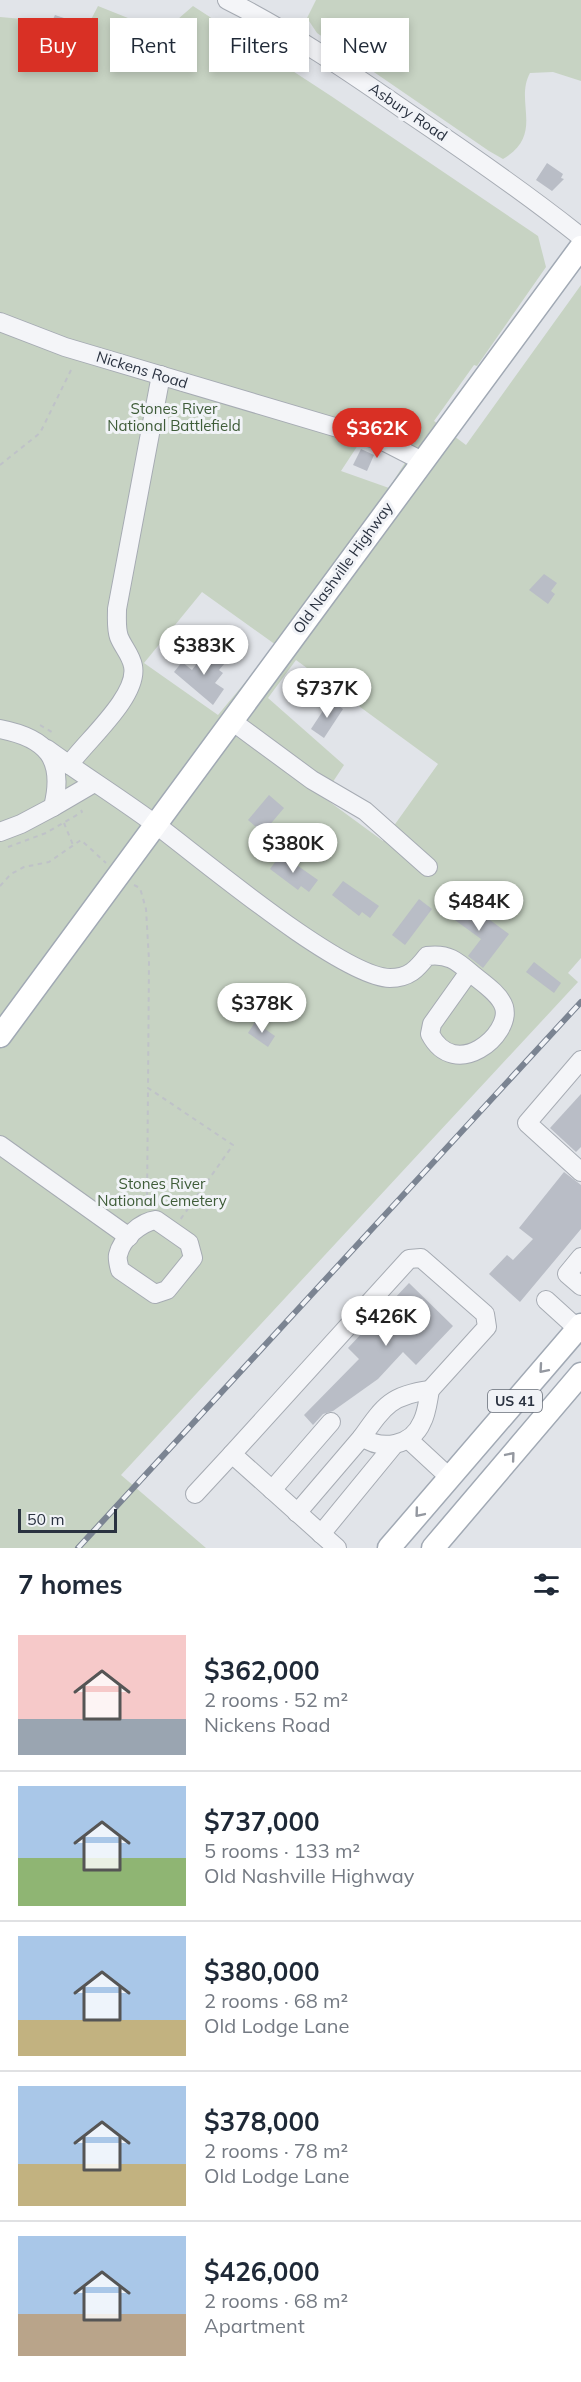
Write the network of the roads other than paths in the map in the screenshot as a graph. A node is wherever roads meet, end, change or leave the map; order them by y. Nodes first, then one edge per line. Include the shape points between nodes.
1 (227, 0) edge
2 (581, 237) edge
3 (581, 247) edge
4 (0, 322) edge
5 (161, 375) junction
6 (422, 460) junction
7 (232, 721) junction
8 (0, 729) edge
9 (47, 749) junction
10 (69, 765) junction
11 (94, 783) junction
12 (53, 807) junction
13 (156, 825) junction
14 (0, 831) edge
15 (428, 867) dead end
16 (469, 972) junction
17 (0, 1036) edge
18 (581, 1060) edge
19 (0, 1145) edge
20 (579, 1167) edge
21 (129, 1237) junction
22 (581, 1257) edge
23 (581, 1286) edge
24 (546, 1300) dead end
25 (579, 1327) edge
26 (581, 1374) edge
27 (430, 1390) junction
28 (332, 1422) dead end
29 (362, 1437) junction
30 (402, 1442) junction
31 (232, 1454) junction
32 (449, 1477) junction
33 (272, 1490) junction
34 (195, 1494) dead end
35 (473, 1500) junction
36 (297, 1513) junction
37 (321, 1534) junction
38 (337, 1548) edge
39 (389, 1548) edge
40 (433, 1548) edge

1 - 2 street, Asbury Road via 345,69
3 - 6 main road, Old Nashville Highway
4 - 5 street, Nickens Road
5 - 6 street, Nickens Road via 385,442
5 - 10 street via 117,609 119,638 134,667 132,680 125,698
6 - 7 main road, Old Nashville Highway
7 - 13 main road, Old Nashville Highway
7 - 15 street via 312,780 365,812
8 - 9 street
9 - 10 street
9 - 12 street via 56,764 58,785
10 - 11 street
11 - 12 street
11 - 13 street
12 - 14 street
13 - 16 street via 331,954 369,973 390,978 413,973 427,956 443,954
13 - 17 main road, Old Nashville Highway via 126,879
16 - 16 street via 497,996 505,1015 502,1025 481,1049 461,1056 441,1049 430,1034 432,1024
18 - 20 street via 527,1123
19 - 21 street
21 - 21 street via 118,1254 120,1270 155,1294 167,1290 193,1258 189,1243 156,1220 143,1222
22 - 23 street via 567,1274
24 - 25 street
25 -> 32 main road, US 41
35 -> 26 main road, US 41
27 - 29 street via 410,1393 385,1405
27 - 30 street via 422,1423
27 - 31 street via 487,1327 487,1320 485,1314 421,1258 415,1257 409,1259
28 - 33 street
29 - 30 street via 370,1443
29 - 36 street
30 - 32 street
30 - 37 street
31 - 33 street
31 - 34 street
32 - 35 main road
32 -> 39 main road, US 41
33 - 36 street
35 - 40 main road, US 41
36 - 37 street
37 - 38 street

